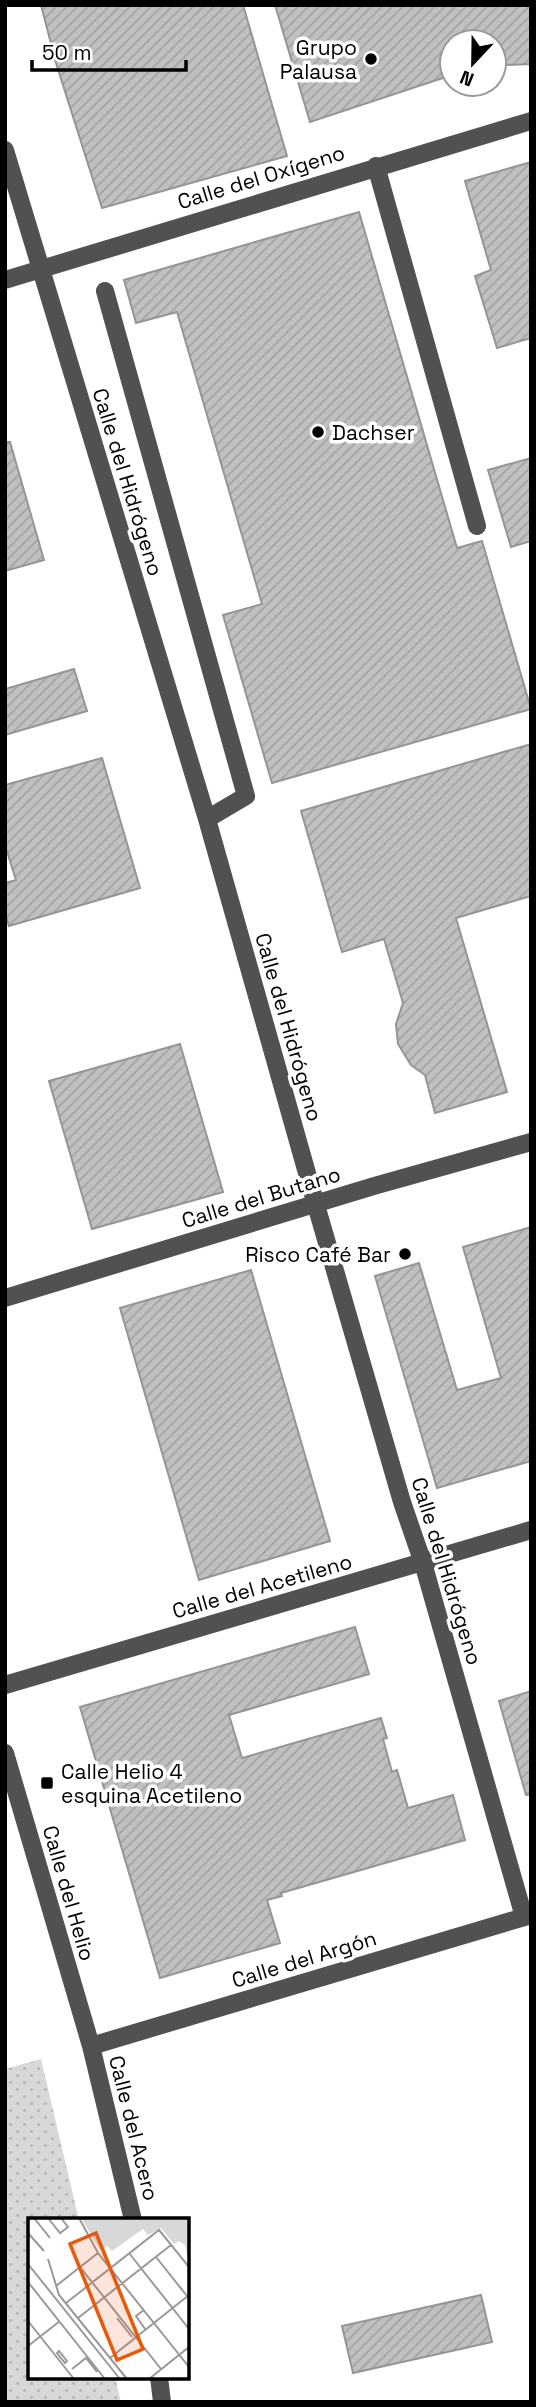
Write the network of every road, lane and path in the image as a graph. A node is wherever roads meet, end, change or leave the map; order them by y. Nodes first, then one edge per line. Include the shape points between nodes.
1 (531, 121) edge
2 (5, 150) edge
3 (376, 166) junction
4 (40, 270) junction
5 (5, 280) edge
6 (105, 291) dead end
7 (477, 526) dead end
8 (207, 819) junction
9 (531, 1142) edge
10 (316, 1205) junction
11 (5, 1298) edge
12 (531, 1530) edge
13 (423, 1563) junction
14 (5, 1685) edge
15 (5, 1753) edge
16 (527, 1916) edge
17 (91, 2046) junction
18 (133, 2218) edge
19 (159, 2379) edge
20 (162, 2402) edge

1 - 3 street, Calle del Oxígeno
2 - 4 street, Calle del Hidrógeno
3 - 4 street, Calle del Oxígeno
3 - 7 street
4 - 5 street, Calle del Oxígeno
4 - 8 street, Calle del Hidrógeno
6 - 8 street via 246,796
8 - 10 street, Calle del Hidrógeno
9 - 10 street, Calle del Butano
10 - 11 street, Calle del Butano
10 - 13 street, Calle del Hidrógeno
12 - 13 street, Calle del Acetileno
13 - 14 street, Calle del Acetileno
13 - 16 street, Calle del Hidrógeno
15 - 17 street, Calle del Helio
16 - 17 street, Calle del Argón
17 - 18 street, Calle del Acero
19 - 20 street

